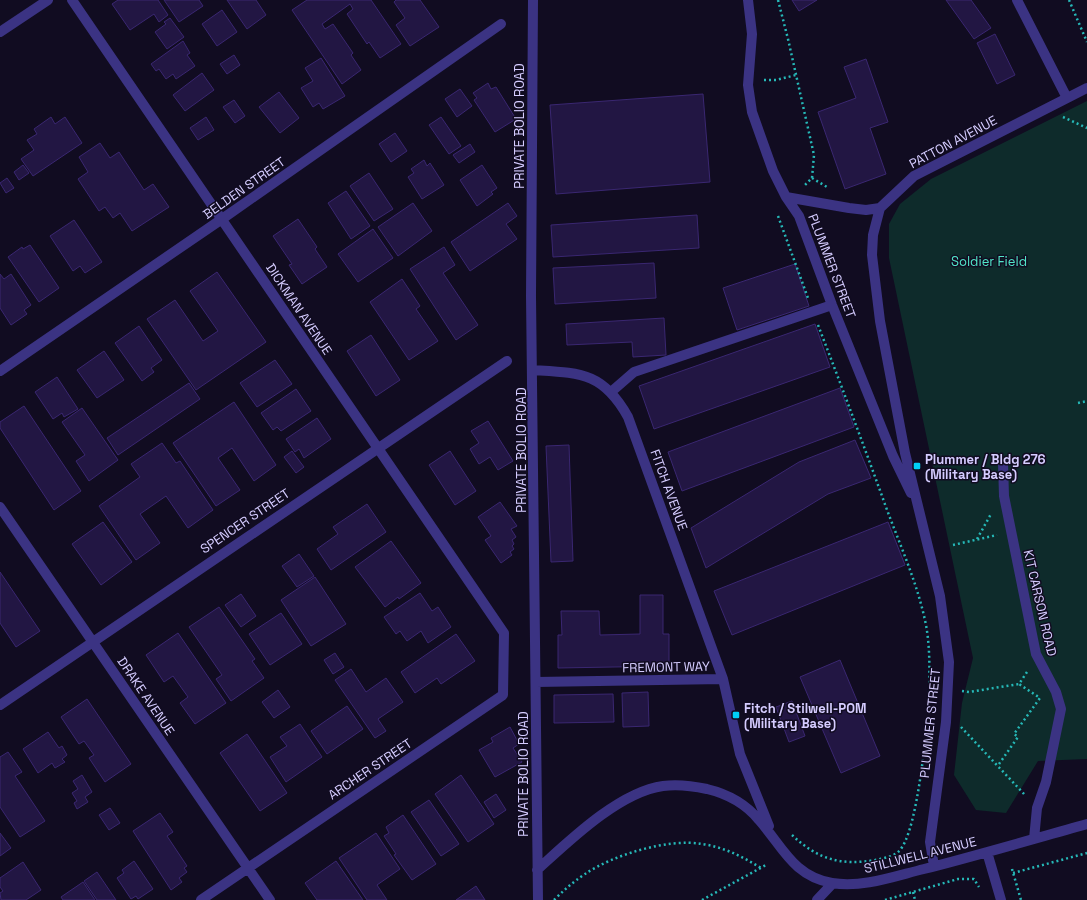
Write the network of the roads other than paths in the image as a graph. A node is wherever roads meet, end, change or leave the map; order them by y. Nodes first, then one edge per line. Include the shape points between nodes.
1 (48, 0) edge
2 (72, 0) edge
3 (533, 0) edge
4 (748, 0) edge
5 (1018, 0) edge
6 (501, 24) dead end
7 (0, 32) edge
8 (1087, 88) edge
9 (1067, 98) junction
10 (786, 197) junction
11 (880, 208) junction
12 (222, 219) junction
13 (832, 305) junction
14 (507, 361) dead end
15 (533, 370) junction
16 (0, 371) edge
17 (611, 392) junction
18 (378, 447) junction
19 (1004, 462) dead end
20 (0, 507) edge
21 (920, 513) junction
22 (504, 633) joint
23 (93, 640) junction
24 (723, 679) junction
25 (536, 682) junction
26 (0, 705) edge
27 (1087, 824) edge
28 (1034, 838) junction
29 (774, 839) junction
30 (987, 852) junction
31 (934, 866) junction
32 (248, 868) junction
33 (537, 870) junction
34 (833, 883) junction
35 (201, 900) edge
36 (270, 900) edge
37 (538, 900) edge
38 (817, 900) edge
39 (1001, 900) edge

1 - 7 street
2 - 12 street, DICKMAN AVENUE
3 - 15 street, PRIVATE BOLIO ROAD
4 - 10 street, PLUMMER STREET via 752,34 749,98 773,171
5 - 9 street
6 - 12 street, BELDEN STREET
8 - 9 street, PATTON AVENUE
9 - 11 street, PATTON AVENUE via 914,176
10 - 11 street via 866,210
10 - 13 street, PLUMMER STREET via 799,216
11 - 21 street, PLUMMER STREET via 872,240 875,290 904,446
12 - 16 street, BELDEN STREET
12 - 18 street, DICKMAN AVENUE
13 - 17 street via 634,372
13 - 21 street, PLUMMER STREET via 893,456
14 - 18 street, SPENCER STREET
15 - 17 street, FITCH AVENUE via 579,373
15 - 25 street, PRIVATE BOLIO ROAD
17 - 24 street, FITCH AVENUE via 628,417
18 - 22 street, DICKMAN AVENUE
18 - 23 street, SPENCER STREET
19 - 28 street, KIT CARSON ROAD via 1004,496 1038,657 1060,702 1061,711 1046,782 1037,808
20 - 23 street, DRAKE AVENUE
21 - 31 street, PLUMMER STREET via 948,640 949,690 930,842
22 - 32 street, ARCHER STREET via 503,695
23 - 26 street, SPENCER STREET
23 - 32 street, DRAKE AVENUE
24 - 25 street, FREMONT WAY
24 - 29 street, FREMONT WAY via 740,754
25 - 33 street, PRIVATE BOLIO ROAD
27 - 28 street, STILLWELL AVENUE
28 - 30 street, STILLWELL AVENUE
29 - 33 street via 746,806 730,797 693,786 663,786 640,793 597,819
29 - 34 street, STILLWELL AVENUE via 790,862 816,879
30 - 31 street, STILLWELL AVENUE
30 - 39 street
31 - 34 street, STILLWELL AVENUE via 861,884
32 - 35 street, ARCHER STREET
32 - 36 street, DRAKE AVENUE
33 - 37 street, PRIVATE BOLIO ROAD
34 - 38 street

